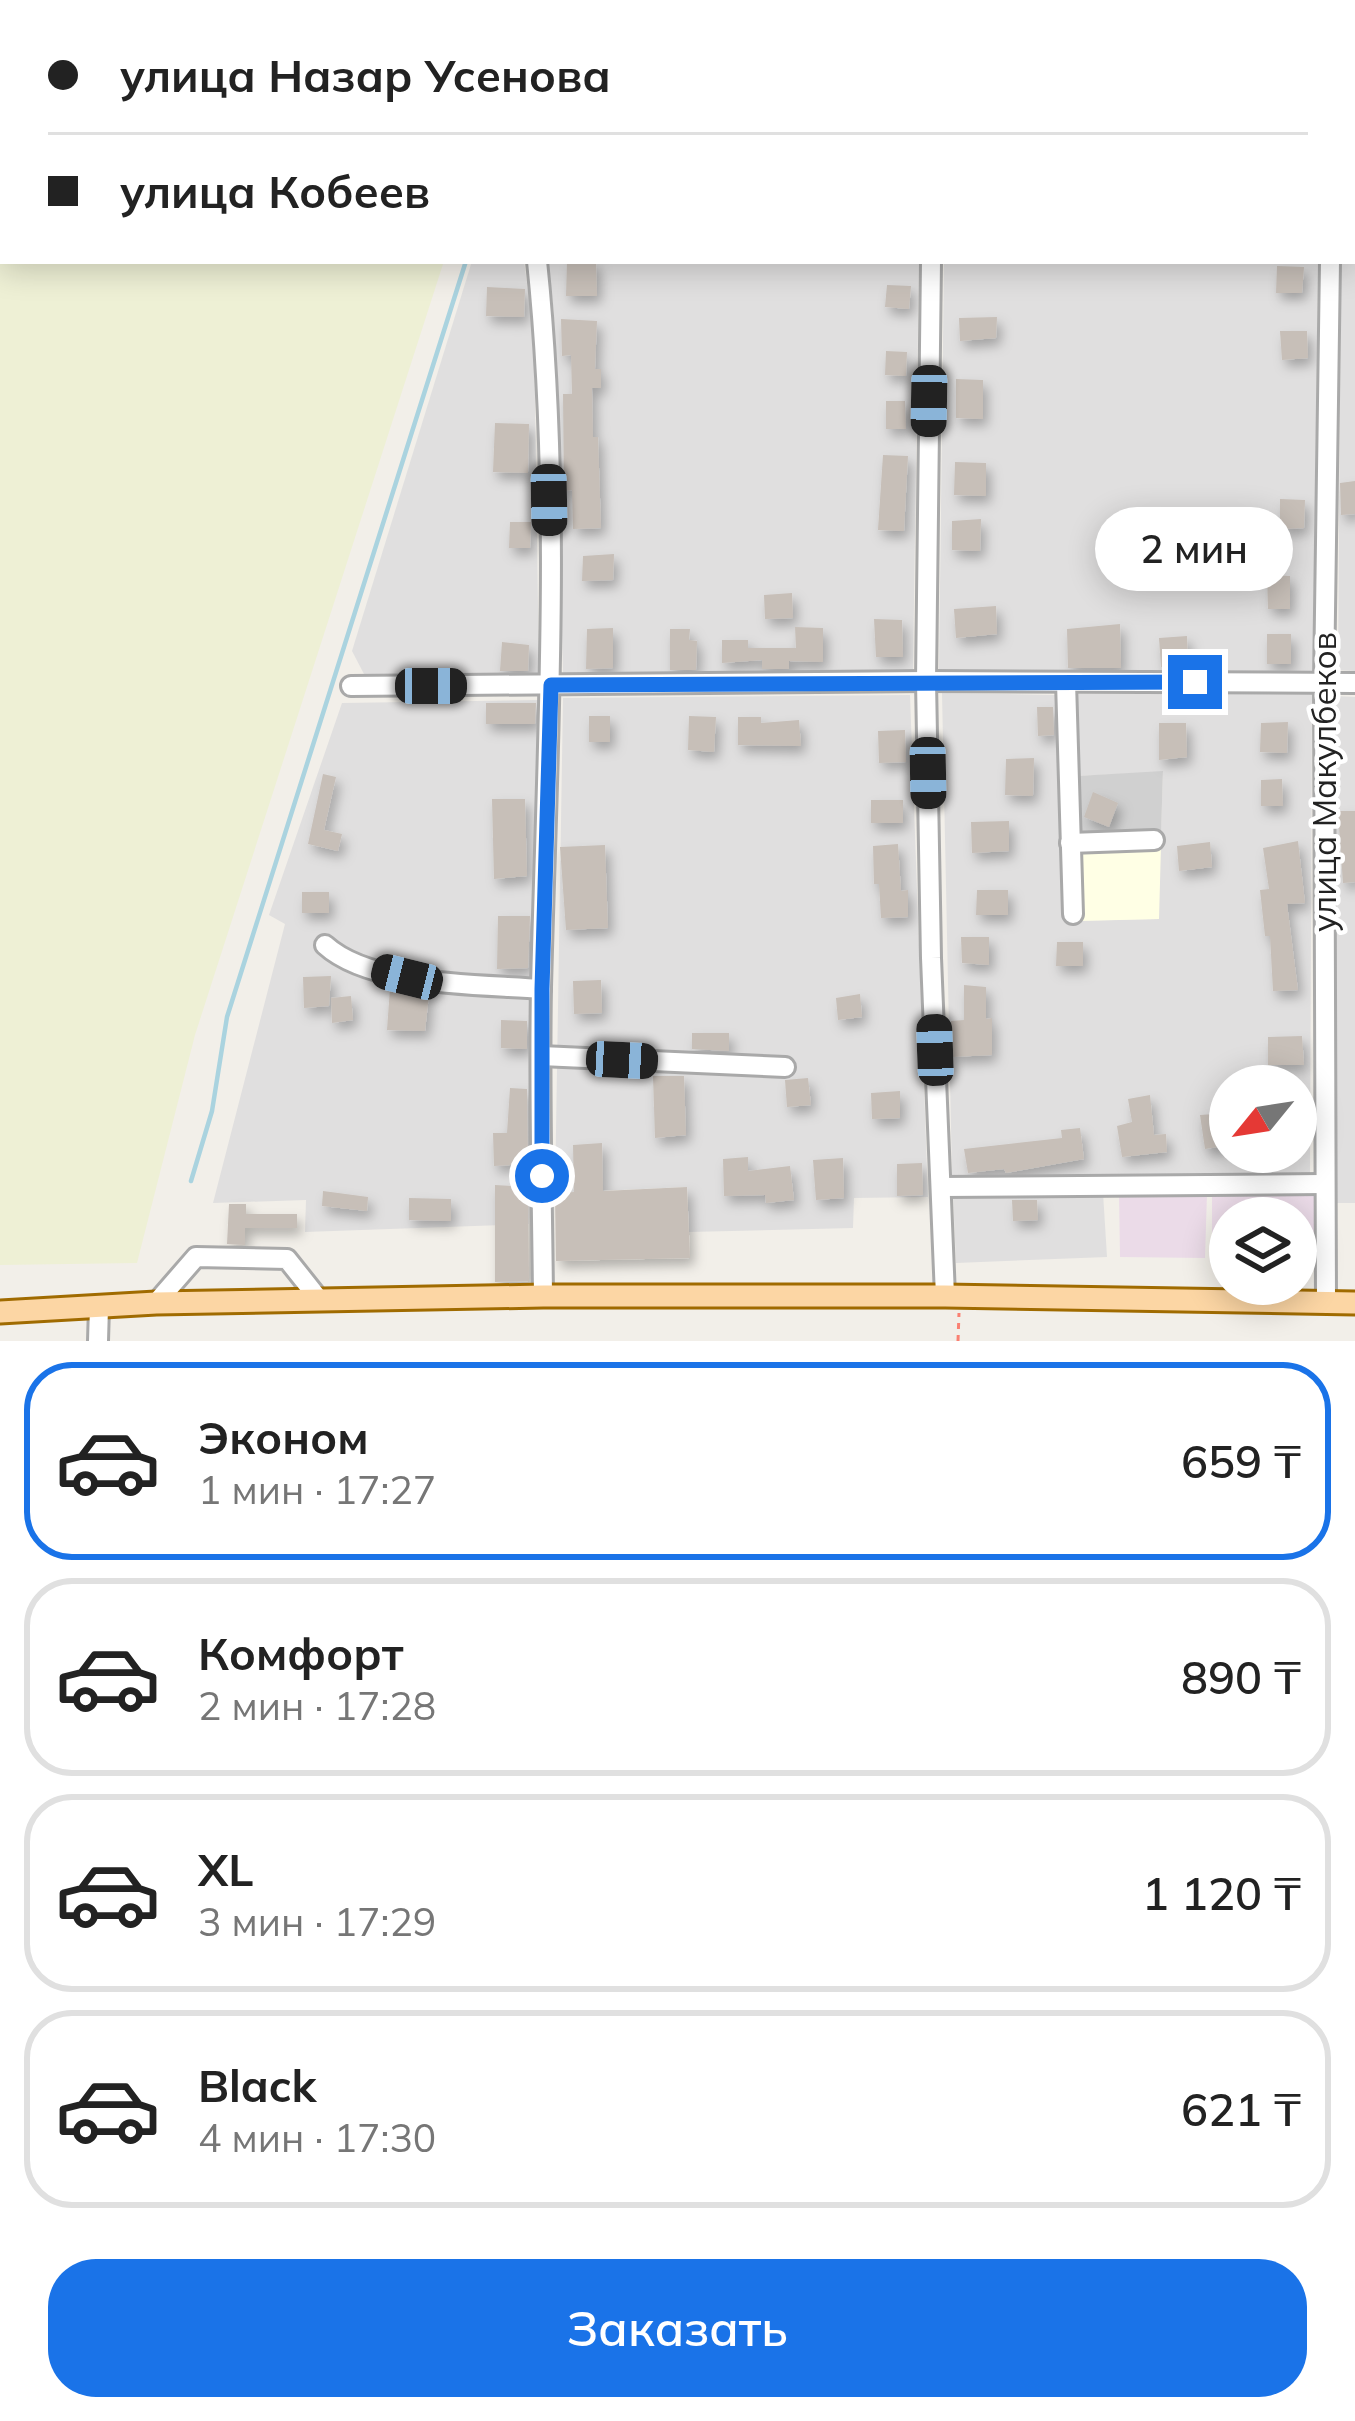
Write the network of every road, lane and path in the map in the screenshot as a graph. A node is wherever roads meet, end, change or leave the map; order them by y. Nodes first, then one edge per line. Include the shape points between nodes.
1 (537, 264) edge
2 (931, 264) edge
3 (1330, 264) edge
4 (926, 681) junction
5 (1066, 682) junction
6 (1324, 682) junction
7 (1355, 683) edge
8 (551, 685) junction
9 (351, 686) dead end
10 (1154, 840) dead end
11 (1070, 843) junction
12 (1073, 914) dead end
13 (326, 945) dead end
14 (542, 989) junction
15 (541, 1056) junction
16 (785, 1067) dead end
17 (1322, 1184) junction
18 (940, 1187) junction
19 (542, 1296) junction
20 (952, 1296) junction
21 (318, 1298) junction
22 (156, 1303) junction
23 (1325, 1303) junction
24 (1355, 1303) edge
25 (99, 1307) junction
26 (0, 1312) edge
27 (98, 1341) edge
28 (958, 1341) edge

1 - 8 street via 548,361
2 - 4 street
3 - 6 street, улица Макулбеков
4 - 5 street
4 - 8 street
4 - 18 street
5 - 6 street
5 - 11 street
6 - 7 street
6 - 17 street, улица Макулбеков
8 - 9 street
8 - 14 street
10 - 11 street
11 - 12 street
13 - 14 street via 341,960 407,977
14 - 15 street
15 - 16 street
15 - 19 street
17 - 18 street
17 - 23 street, улица Макулбеков
18 - 20 street
19 - 20 main road
19 - 21 main road
20 - 23 main road
20 - 28 path
21 - 22 main road
21 - 22 street via 287,1259 196,1256
22 - 25 main road
23 - 24 main road
25 - 26 main road
25 - 27 street

